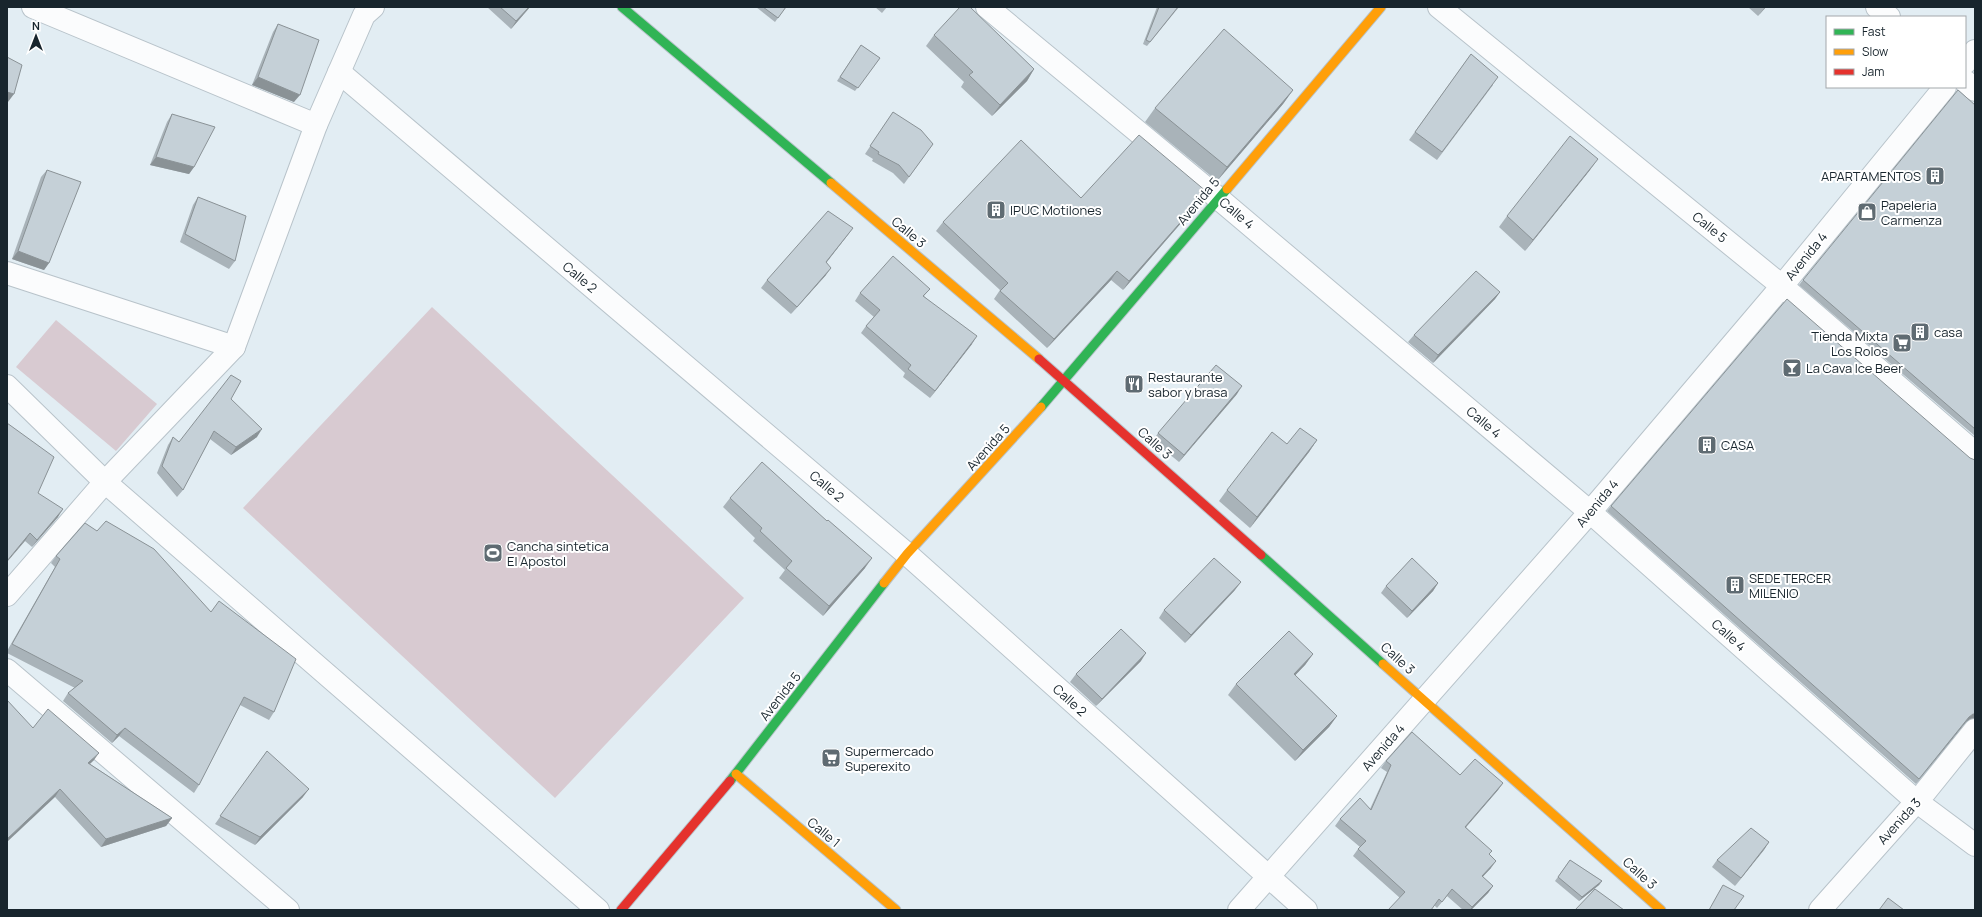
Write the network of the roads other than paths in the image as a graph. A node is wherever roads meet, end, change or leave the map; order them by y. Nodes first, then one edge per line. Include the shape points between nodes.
1 (33, 7) edge
2 (373, 7) edge
3 (622, 7) edge
4 (987, 7) edge
5 (1380, 7) edge
6 (1440, 7) edge
7 (1877, 7) edge
8 (1888, 16) edge
9 (1975, 51) edge
10 (1966, 62) edge
11 (338, 72) junction
12 (1966, 82) edge
13 (1944, 88) edge
14 (1975, 90) edge
15 (316, 124) junction
16 (1218, 198) junction
17 (7, 273) edge
18 (1782, 286) junction
19 (234, 347) junction
20 (1065, 381) junction
21 (7, 386) edge
22 (1975, 453) edge
23 (105, 482) junction
24 (1590, 512) junction
25 (908, 554) junction
26 (7, 595) edge
27 (7, 670) edge
28 (1425, 700) junction
29 (1975, 730) edge
30 (736, 774) junction
31 (1916, 801) junction
32 (1975, 845) edge
33 (1268, 877) junction
34 (288, 910) edge
35 (598, 910) edge
36 (622, 910) edge
37 (896, 910) edge
38 (1239, 910) edge
39 (1306, 910) edge
40 (1661, 910) edge
41 (1820, 910) edge

1 - 15 street
2 - 11 street via 364,15
3 - 20 street, Calle 3
4 - 16 street, Calle 4
5 - 16 street, Avenida 5
6 - 18 street, Calle 5
7 - 8 street
9 - 10 street
11 - 15 street
11 - 25 street, Calle 2
12 - 14 street
13 - 18 street, Avenida 4
15 - 19 street
16 - 20 street, Avenida 5
16 - 24 street, Calle 4
17 - 19 street
18 - 22 street, Calle 5
18 - 24 street, Avenida 4
19 - 23 street
20 - 25 street, Avenida 5
20 - 28 street, Calle 3
21 - 23 street
23 - 26 street
23 - 35 street
24 - 28 street, Avenida 4
24 - 31 street, Calle 4
25 - 30 street, Avenida 5
25 - 33 street, Calle 2
27 - 34 street
28 - 33 street, Avenida 4
28 - 40 street, Calle 3
29 - 31 street, Avenida 3
30 - 36 street, Avenida 5
30 - 37 street, Calle 1
31 - 32 street, Calle 4
31 - 41 street, Avenida 3
33 - 38 street, Avenida 4
33 - 39 street, Calle 2

